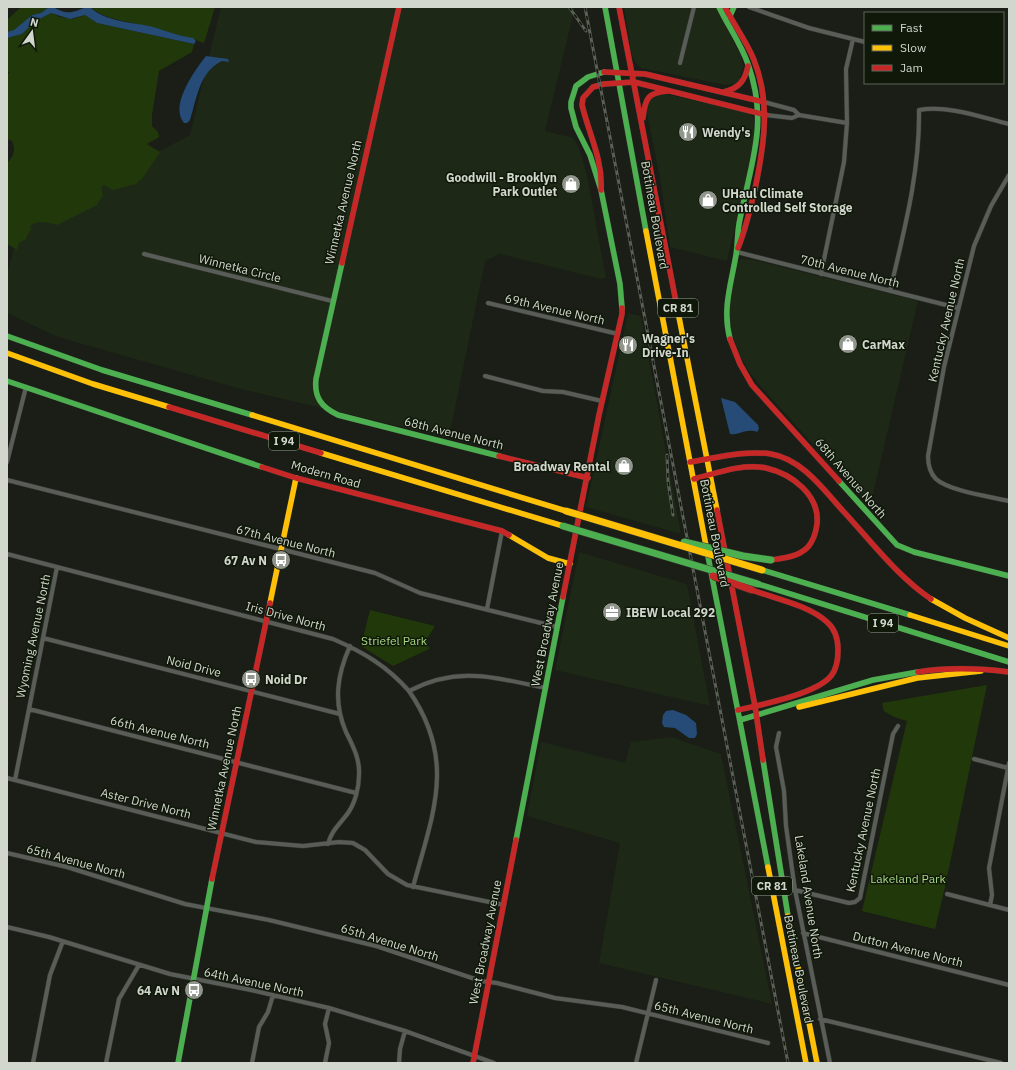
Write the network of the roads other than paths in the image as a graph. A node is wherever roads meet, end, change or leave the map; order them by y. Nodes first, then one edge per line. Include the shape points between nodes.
1 (399, 7) edge
2 (605, 7) edge
3 (619, 7) edge
4 (694, 7) edge
5 (719, 7) edge
6 (725, 7) edge
7 (734, 7) edge
8 (748, 7) edge
9 (730, 16) junction
10 (853, 39) junction
11 (864, 42) edge
12 (680, 63) dead end
13 (748, 64) junction
14 (632, 71) junction
15 (617, 72) junction
16 (619, 82) junction
17 (634, 82) junction
18 (669, 91) junction
19 (722, 92) junction
20 (761, 101) junction
21 (758, 113) junction
22 (766, 115) junction
23 (799, 115) junction
24 (847, 123) junction
25 (1009, 124) edge
26 (642, 126) junction
27 (1009, 175) edge
28 (601, 190) junction
29 (736, 252) junction
30 (144, 254) dead end
31 (821, 274) junction
32 (890, 291) junction
33 (332, 301) junction
34 (488, 303) dead end
35 (958, 308) junction
36 (618, 334) junction
37 (7, 335) edge
38 (7, 354) edge
39 (485, 376) dead end
40 (7, 381) edge
41 (26, 387) junction
42 (602, 401) junction
43 (319, 402) joint
44 (708, 459) junction
45 (7, 462) edge
46 (690, 462) junction
47 (710, 476) junction
48 (296, 478) junction
49 (588, 478) junction
50 (694, 479) junction
51 (7, 480) edge
52 (1009, 501) edge
53 (612, 524) junction
54 (502, 531) junction
55 (280, 550) junction
56 (7, 554) edge
57 (570, 564) junction
58 (58, 567) junction
59 (1009, 576) edge
60 (755, 587) junction
61 (487, 609) junction
62 (266, 620) junction
63 (557, 627) junction
64 (43, 638) junction
65 (1009, 638) edge
66 (350, 646) junction
67 (1009, 646) edge
68 (1009, 662) edge
69 (1009, 672) edge
70 (546, 688) junction
71 (251, 691) junction
72 (409, 691) junction
73 (755, 706) junction
74 (28, 709) junction
75 (738, 710) junction
76 (340, 714) junction
77 (756, 715) junction
78 (740, 720) junction
79 (898, 726) dead end
80 (779, 733) dead end
81 (974, 759) dead end
82 (236, 762) junction
83 (1009, 763) edge
84 (1008, 768) junction
85 (7, 778) edge
86 (15, 780) junction
87 (356, 793) junction
88 (221, 833) junction
89 (328, 844) junction
90 (7, 853) edge
91 (413, 887) junction
92 (795, 890) junction
93 (947, 894) dead end
94 (504, 905) junction
95 (990, 905) junction
96 (207, 908) junction
97 (1009, 910) edge
98 (7, 928) edge
99 (803, 933) junction
100 (63, 941) junction
101 (139, 965) junction
102 (194, 979) junction
103 (656, 980) dead end
104 (489, 982) junction
105 (1009, 985) edge
106 (273, 995) junction
107 (329, 1008) junction
108 (649, 1013) junction
109 (820, 1019) junction
110 (405, 1031) junction
111 (768, 1043) dead end
112 (474, 1060) edge
113 (33, 1063) edge
114 (106, 1063) edge
115 (178, 1063) edge
116 (252, 1063) edge
117 (326, 1063) edge
118 (399, 1063) edge
119 (494, 1063) edge
120 (636, 1063) edge
121 (806, 1063) edge
122 (817, 1063) edge
123 (830, 1063) edge
124 (1001, 1063) edge

1 - 33 main road, Winnetka Avenue North
2 - 15 main road, Bottineau Boulevard / CR 81
3 - 14 main road, Bottineau Boulevard / CR 81
4 - 12 street
5 - 13 main road
6 - 9 main road
7 - 9 main road
8 - 10 street via 809,28
9 - 20 main road via 754,61
10 - 11 street
10 - 24 street via 846,69
13 - 19 main road via 742,84 733,90
13 - 20 main road
14 - 15 main road, West Broadway Avenue
14 - 17 main road, Bottineau Boulevard / CR 81
14 - 19 main road, West Broadway Avenue
15 - 16 main road, Bottineau Boulevard / CR 81
15 - 28 main road, West Broadway Avenue via 585,78 573,92 571,102 573,116 592,160 596,181
16 - 17 main road, West Broadway Avenue
16 - 28 main road, West Broadway Avenue via 593,87 583,98 584,113 600,161 603,180
16 - 46 main road, Bottineau Boulevard / CR 81
17 - 18 main road, West Broadway Avenue
17 - 26 main road, Bottineau Boulevard / CR 81
18 - 21 main road, West Broadway Avenue
18 - 26 main road via 652,93 648,97
19 - 20 main road, West Broadway Avenue
20 - 21 main road
20 - 22 main road
20 - 23 street via 794,110
21 - 22 main road, West Broadway Avenue
21 - 29 main road via 758,148 737,235
22 - 23 street via 792,118
22 - 29 main road via 762,157 745,234
23 - 24 street
24 - 31 street via 844,162
25 - 32 street via 964,112 919,110 915,174
26 - 44 main road, Bottineau Boulevard / CR 81
27 - 35 street, Kentucky Avenue North via 991,206 974,246
28 - 36 main road, West Broadway Avenue via 621,288 622,314
29 - 31 street, 70th Avenue North
29 - 59 main road, 68th Avenue North via 727,295 727,329 732,350 752,385 897,545 914,552
30 - 33 street, Winnetka Circle
31 - 32 street, 70th Avenue North
32 - 35 street, 70th Avenue North
33 - 43 main road, Winnetka Avenue North via 315,385
34 - 36 street, 69th Avenue North
35 - 52 street, Kentucky Avenue North via 944,367 928,463 933,476 948,486
36 - 42 main road, West Broadway Avenue
37 - 53 main road, I 94, bridge via 102,370
38 - 60 main road, I 94, bridge via 74,378 638,549
39 - 42 street via 543,391 563,392
40 - 41 main road, Modern Road
41 - 45 street
41 - 48 main road, Modern Road
42 - 49 main road, West Broadway Avenue
43 - 49 main road, 68th Avenue North via 327,410 338,415
44 - 46 main road
44 - 47 main road, Bottineau Boulevard / CR 81
44 - 65 main road via 762,453 790,460 812,477 918,589 954,614
46 - 50 main road, Bottineau Boulevard / CR 81
47 - 50 main road
47 - 53 main road, bridge via 746,468 765,468 778,470 793,477 810,494 816,505 818,517 813,538 799,554 784,560 771,560 743,556
47 - 73 main road, Bottineau Boulevard / CR 81
48 - 54 main road, Modern Road
48 - 55 main road, Winnetka Avenue North
49 - 57 main road, West Broadway Avenue
50 - 75 main road, Bottineau Boulevard / CR 81
51 - 55 street, 67th Avenue North
53 - 67 main road, I 94, bridge
54 - 57 main road, Modern Road via 548,558
54 - 61 street
55 - 61 street, 67th Avenue North via 375,573 409,589
55 - 62 main road, Winnetka Avenue North
56 - 58 street, Iris Drive North
57 - 63 main road, West Broadway Avenue
58 - 62 street, Iris Drive North
58 - 64 street, Wyoming Avenue North
60 - 68 main road, I 94
60 - 73 main road via 821,618 832,629 838,646 836,666 829,678 808,690
61 - 63 street, 67th Avenue North
62 - 66 street, Iris Drive North via 328,637
62 - 71 main road, Winnetka Avenue North
63 - 70 main road, West Broadway Avenue
64 - 71 street, Noid Drive
64 - 74 street, Wyoming Avenue North
66 - 72 street, Iris Drive North via 385,667
66 - 76 street via 337,685
69 - 77 main road via 970,666 919,671
70 - 72 street via 471,675 444,677
70 - 94 main road, West Broadway Avenue
71 - 76 street, Noid Drive
71 - 82 main road, Winnetka Avenue North
72 - 91 street, Iris Drive North via 431,732 438,778 434,808
73 - 75 main road
73 - 77 main road, Bottineau Boulevard / CR 81
74 - 82 street, 66th Avenue North
74 - 86 street, Wyoming Avenue North
75 - 78 main road, Bottineau Boulevard / CR 81
76 - 87 street via 357,757 359,777
77 - 78 main road
77 - 122 main road, Bottineau Boulevard / CR 81 via 786,904
78 - 121 main road, Bottineau Boulevard / CR 81
79 - 92 street, Kentucky Avenue North via 894,734 860,898 849,903
80 - 92 street, Lakeland Avenue North via 776,747 784,791
81 - 84 street
82 - 87 street, 66th Avenue North
82 - 88 main road, Winnetka Avenue North
83 - 84 street
84 - 95 street via 989,868 992,895
85 - 86 street, Aster Drive North
86 - 88 street, Aster Drive North
87 - 89 street via 352,807 330,836
88 - 89 street, Aster Drive North via 285,846
88 - 96 main road, Winnetka Avenue North
89 - 91 street, Aster Drive North via 346,842 360,846 388,874
90 - 96 street, 65th Avenue North via 67,867 185,904
91 - 94 street, Aster Drive North
92 - 99 street, Lakeland Avenue North
93 - 95 street
94 - 104 main road, West Broadway Avenue
95 - 97 street
96 - 102 main road, Winnetka Avenue North
96 - 104 street, 65th Avenue North via 376,946
98 - 100 street, 64th Avenue North
99 - 105 street, Dutton Avenue North
99 - 109 street, Lakeland Avenue North
100 - 101 street, 64th Avenue North
100 - 113 street via 50,975
101 - 102 street, 64th Avenue North
101 - 114 street via 119,999
102 - 106 street, 64th Avenue North
102 - 115 main road, Winnetka Avenue North
103 - 108 street
104 - 108 street, 65th Avenue North via 555,998 609,1004
104 - 112 main road, West Broadway Avenue
106 - 107 street, 64th Avenue North
106 - 116 street via 268,1012 259,1027
107 - 110 street, 64th Avenue North
107 - 117 street via 325,1024 329,1043
108 - 111 street, 65th Avenue North
108 - 120 street
109 - 123 street, Lakeland Avenue North
109 - 124 street
110 - 112 street, 64th Avenue North
110 - 118 street
112 - 119 street, 64th Avenue North

